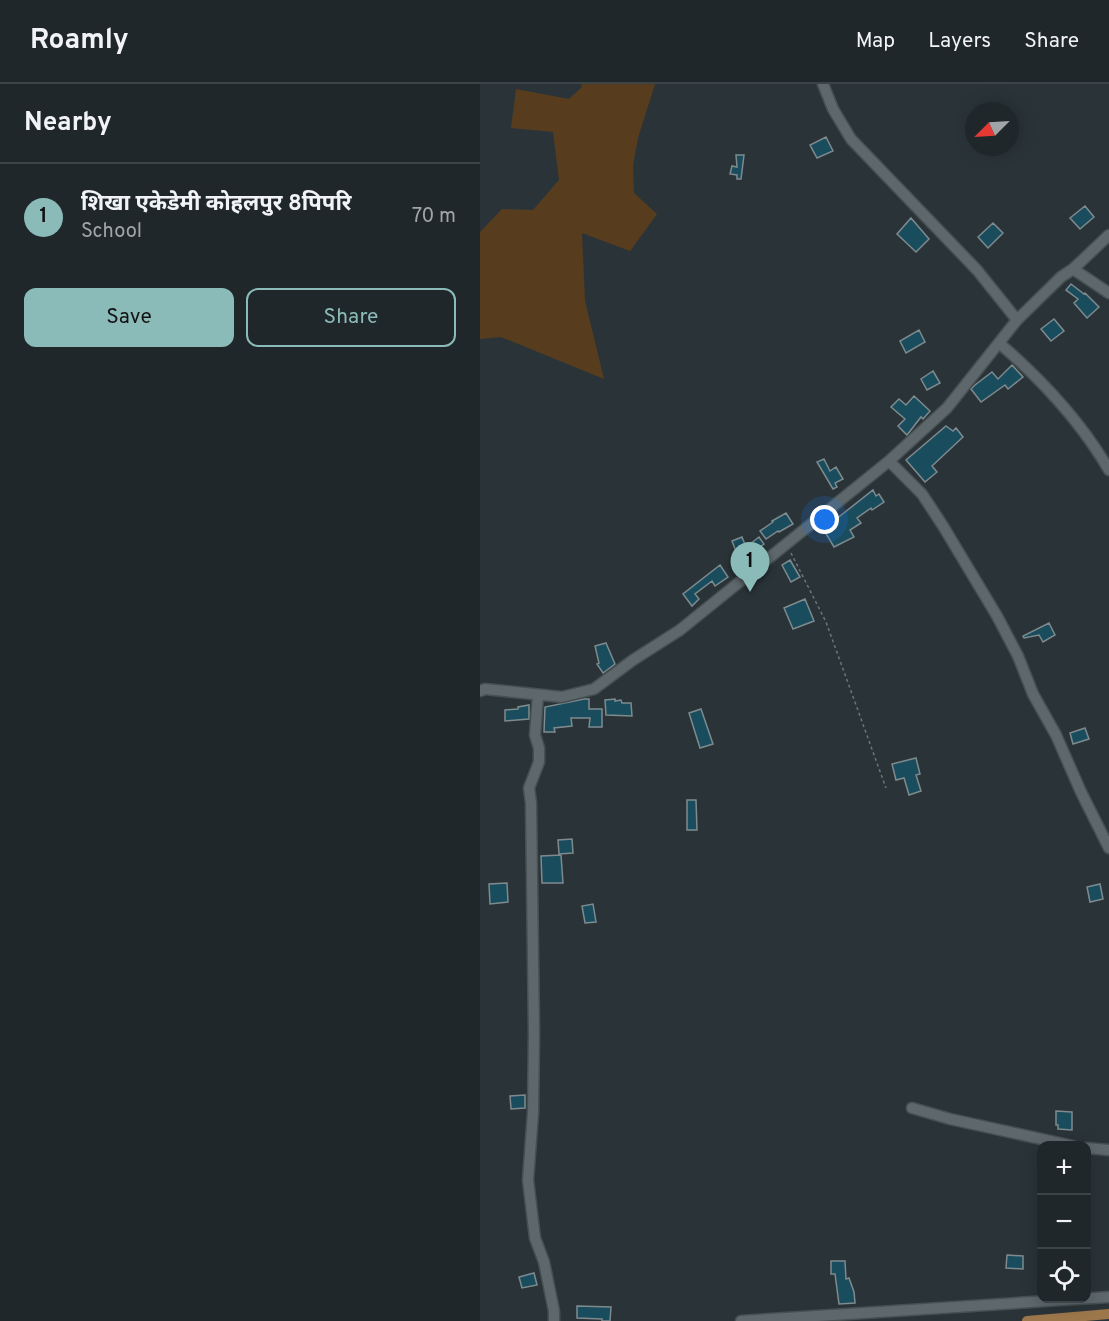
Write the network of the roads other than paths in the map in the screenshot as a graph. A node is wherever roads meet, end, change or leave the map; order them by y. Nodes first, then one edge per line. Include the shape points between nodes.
1 (823, 84) edge
2 (1109, 236) edge
3 (1072, 269) junction
4 (1109, 294) edge
5 (1017, 320) junction
6 (999, 343) junction
7 (890, 461) junction
8 (1109, 470) edge
9 (480, 691) edge
10 (538, 695) junction
11 (1109, 848) edge
12 (912, 1108) dead end
13 (1050, 1141) edge
14 (1091, 1148) edge
15 (1109, 1150) edge
16 (1109, 1297) edge
17 (554, 1321) edge
18 (741, 1321) edge

1 - 5 street via 851,139 977,270
2 - 3 street
3 - 4 street
3 - 5 street
5 - 6 street
6 - 7 street via 947,408
6 - 8 street via 1026,367 1094,445
7 - 10 street via 680,630 594,689 562,697
7 - 11 street via 922,494 997,616
9 - 10 street
10 - 17 street via 535,735 539,762 529,788 534,1043 528,1180 535,1238 544,1262
12 - 13 street
14 - 15 street
16 - 18 street

